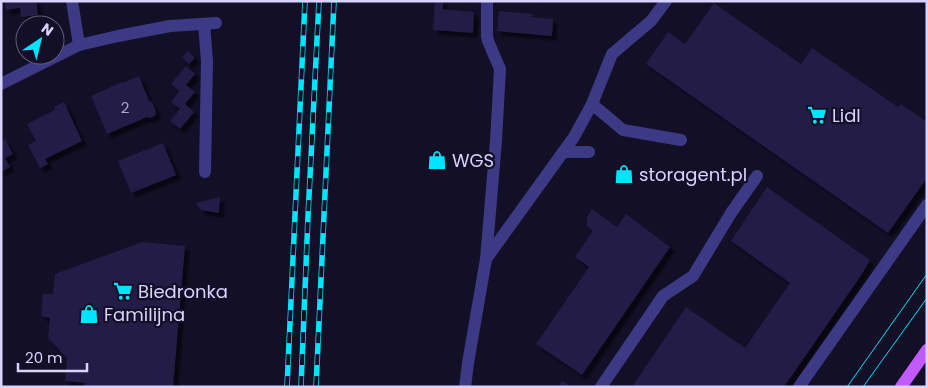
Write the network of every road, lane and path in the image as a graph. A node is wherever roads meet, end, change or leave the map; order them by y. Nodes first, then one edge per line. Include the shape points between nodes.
1 (72, 1) edge
2 (487, 1) edge
3 (666, 1) edge
4 (80, 46) junction
5 (1, 84) edge
6 (592, 104) junction
7 (681, 140) dead end
8 (564, 152) junction
9 (589, 152) dead end
10 (205, 172) dead end
11 (757, 176) dead end
12 (927, 204) edge
13 (486, 259) junction
14 (927, 350) edge
15 (465, 387) edge
16 (601, 387) edge
17 (799, 387) edge
18 (901, 387) edge

1 - 4 street
2 - 13 street via 487,36 500,69
3 - 6 street via 651,22 612,54
4 - 5 street
4 - 10 street via 170,26 210,23
6 - 7 street via 623,130
6 - 8 street
8 - 9 street
8 - 13 street
11 - 16 street via 693,276 663,296
12 - 17 street
13 - 15 street
14 - 18 main road

